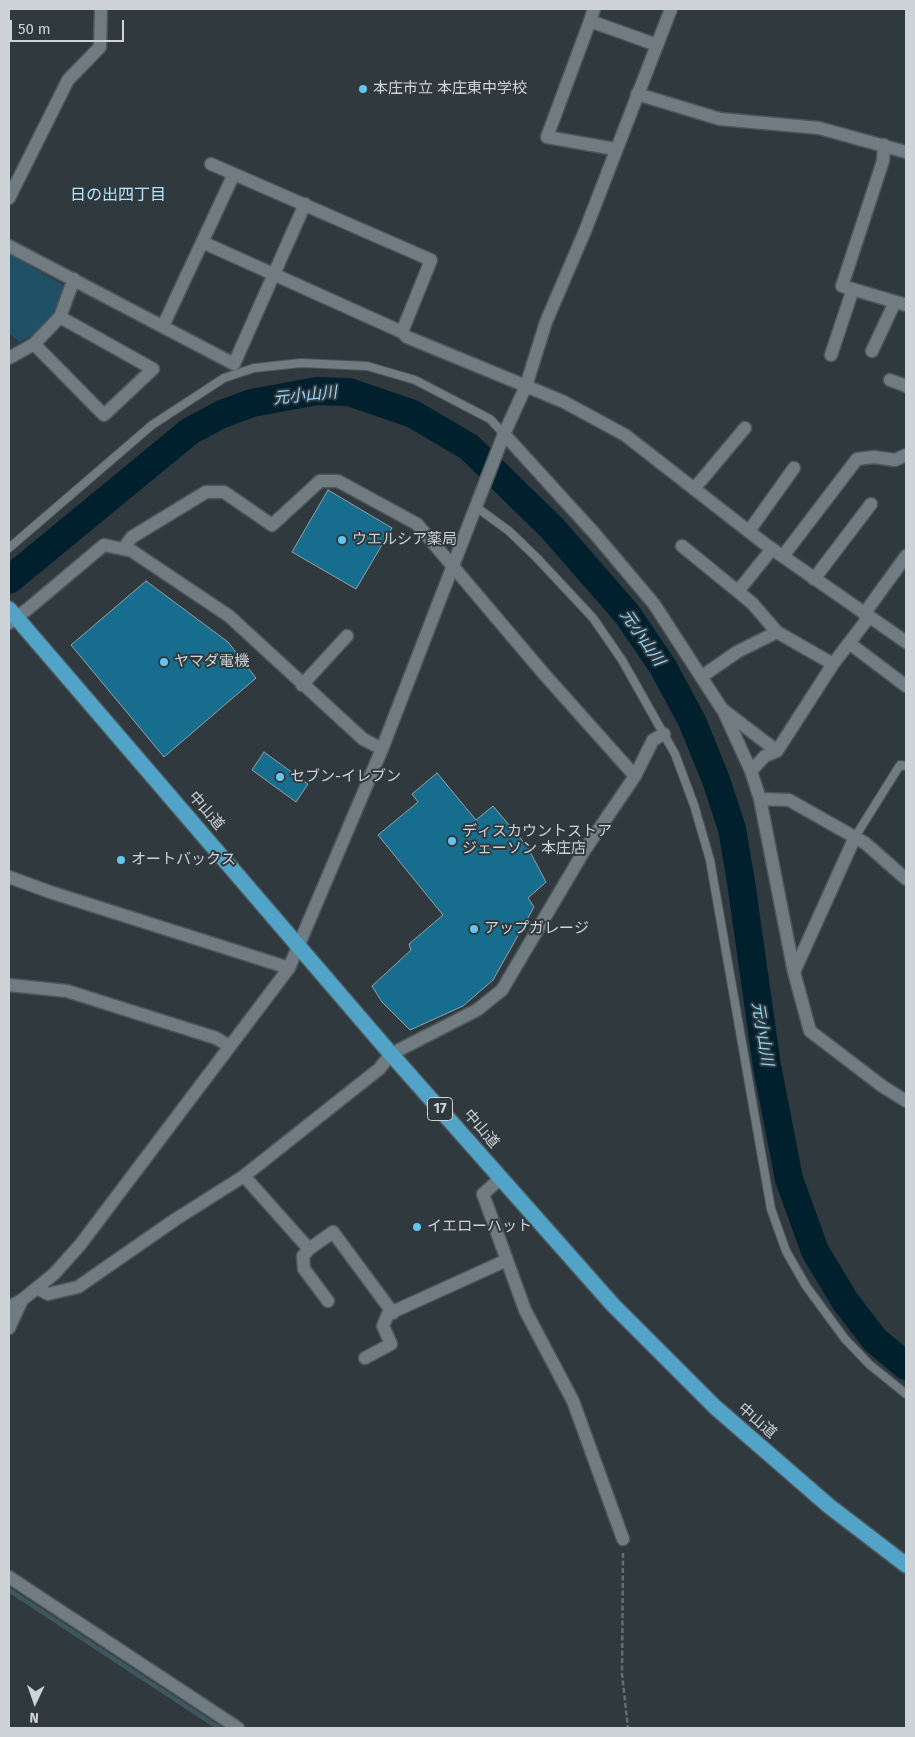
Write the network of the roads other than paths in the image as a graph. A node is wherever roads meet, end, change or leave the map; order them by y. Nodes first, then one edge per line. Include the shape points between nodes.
1 (101, 9) edge
2 (671, 9) edge
3 (592, 15) edge
4 (657, 45) junction
5 (638, 94) junction
6 (884, 145) junction
7 (615, 149) junction
8 (906, 152) edge
9 (211, 164) dead end
10 (234, 174) junction
11 (9, 198) edge
12 (305, 204) junction
13 (202, 242) junction
14 (9, 246) edge
15 (274, 274) junction
16 (74, 279) junction
17 (853, 289) junction
18 (900, 304) edge
19 (60, 317) junction
20 (163, 326) junction
21 (402, 332) junction
22 (34, 344) junction
23 (872, 351) dead end
24 (831, 355) dead end
25 (9, 358) edge
26 (890, 380) dead end
27 (526, 386) junction
28 (906, 386) edge
29 (745, 428) dead end
30 (503, 438) junction
31 (906, 455) edge
32 (794, 468) dead end
33 (694, 489) junction
34 (478, 503) junction
35 (871, 504) dead end
36 (749, 531) junction
37 (682, 546) dead end
38 (9, 548) edge
39 (123, 549) junction
40 (777, 552) junction
41 (906, 556) edge
42 (454, 567) junction
43 (814, 579) junction
44 (738, 591) junction
45 (866, 615) junction
46 (12, 616) edge
47 (776, 632) junction
48 (347, 636) dead end
49 (906, 642) edge
50 (849, 643) junction
51 (833, 664) junction
52 (701, 677) junction
53 (302, 685) junction
54 (906, 686) edge
55 (722, 709) junction
56 (664, 734) junction
57 (382, 749) junction
58 (778, 751) junction
59 (906, 766) edge
60 (751, 771) junction
61 (635, 776) junction
62 (760, 799) junction
63 (855, 837) junction
64 (9, 877) edge
65 (906, 879) edge
66 (300, 948) junction
67 (289, 968) junction
68 (794, 972) junction
69 (9, 985) edge
70 (230, 1046) junction
71 (391, 1054) junction
72 (905, 1098) edge
73 (244, 1176) junction
74 (501, 1178) junction
75 (309, 1249) junction
76 (507, 1260) junction
77 (37, 1288) junction
78 (22, 1300) junction
79 (328, 1301) dead end
80 (9, 1307) edge
81 (393, 1313) junction
82 (9, 1328) edge
83 (365, 1358) dead end
84 (906, 1394) edge
85 (623, 1539) road end
86 (906, 1565) edge
87 (9, 1577) edge
88 (238, 1728) edge

1 - 11 street via 100,47 68,80
2 - 4 street
3 - 4 street
3 - 7 street via 547,137
4 - 5 street
5 - 6 street via 720,119 819,128
5 - 7 street
6 - 8 street
6 - 17 street via 883,161 842,286
7 - 27 street via 585,231 546,322
9 - 10 street
10 - 12 street
10 - 13 street
12 - 15 street
12 - 21 street via 431,260
13 - 15 street
13 - 20 street
14 - 16 street
15 - 20 street via 234,364
15 - 21 street
16 - 19 street
16 - 20 street
17 - 18 street
17 - 24 street
18 - 23 street
19 - 22 street
19 - 22 street via 153,369 104,415
21 - 27 street via 407,337
22 - 25 street
26 - 28 street
27 - 30 street
27 - 33 street via 564,402 625,435
29 - 33 street
30 - 34 street
30 - 38 lane via 490,419 415,380 367,366 301,363 254,368 224,378 152,425
30 - 52 street via 654,604
31 - 40 street via 895,460 858,459
32 - 36 street
33 - 36 street
34 - 42 street
34 - 56 lane via 537,558 592,618 622,660
35 - 43 street
36 - 40 street
37 - 44 street
39 - 42 street via 132,537 206,492 224,492 272,525 320,481 338,481 417,524
39 - 46 street via 104,545
39 - 53 street via 132,551 229,616
40 - 43 street
40 - 44 street
41 - 45 street
42 - 57 street
42 - 61 street
43 - 45 street
44 - 47 street
45 - 49 street
45 - 50 street
46 - 66 highway, 中山道 / 17
47 - 51 street
47 - 52 street
48 - 53 street
50 - 51 street
50 - 54 street
51 - 58 street
52 - 55 street
53 - 57 street via 363,739
55 - 58 street
55 - 60 street
56 - 61 street via 653,740
56 - 84 lane via 694,805 710,860 771,1210 806,1286 870,1365
57 - 66 street
58 - 60 street via 765,756
59 - 63 lane via 900,765
60 - 62 street
61 - 71 street via 584,851 502,990 477,1010
62 - 63 street via 789,800
62 - 68 street
63 - 65 street
63 - 68 street
64 - 67 street
66 - 67 street
66 - 71 highway, 中山道 / 17
67 - 70 street
68 - 72 street via 810,1031 882,1086
69 - 70 street via 67,991 216,1038
70 - 77 street via 80,1245
71 - 73 street via 379,1069
71 - 74 highway, 中山道 / 17
73 - 75 street
73 - 77 street via 78,1287 48,1294
74 - 76 street via 483,1194
74 - 86 highway, 中山道 / 17 via 613,1305 715,1407 829,1506
75 - 79 street via 304,1256 304,1269
75 - 81 street via 333,1232
76 - 81 street
76 - 85 street via 525,1310 573,1401
77 - 78 street
78 - 80 street
78 - 82 street
81 - 83 street via 388,1314 384,1326 391,1344
87 - 88 street

